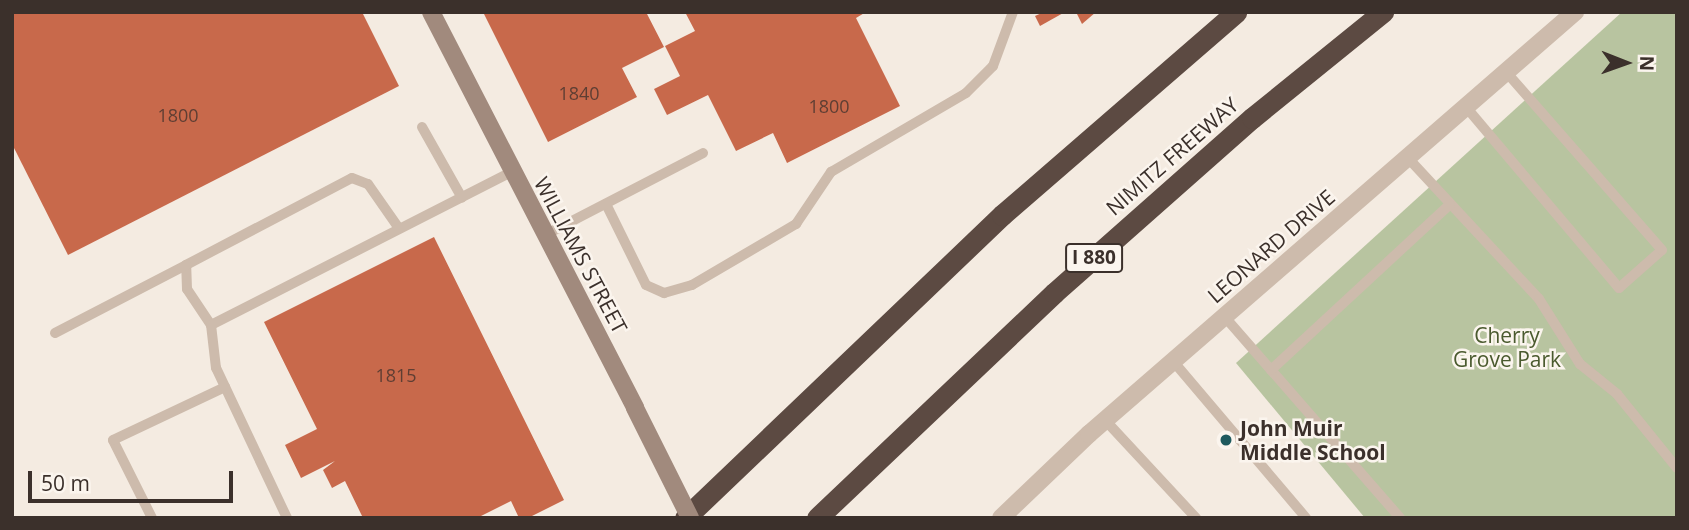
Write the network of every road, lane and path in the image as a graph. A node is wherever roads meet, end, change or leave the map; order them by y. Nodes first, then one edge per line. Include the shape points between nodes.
1 (431, 12) edge
2 (1013, 12) edge
3 (1236, 12) edge
4 (1382, 12) edge
5 (1575, 12) edge
6 (1506, 72) junction
7 (1466, 107) junction
8 (422, 127) dead end
9 (703, 153) dead end
10 (1408, 158) junction
11 (512, 172) junction
12 (462, 198) junction
13 (606, 204) junction
14 (1450, 204) junction
15 (398, 227) junction
16 (545, 235) junction
17 (186, 265) junction
18 (1224, 316) junction
19 (211, 325) junction
20 (55, 332) dead end
21 (1172, 361) junction
22 (1271, 370) junction
23 (225, 387) junction
24 (1105, 420) junction
25 (1677, 468) edge
26 (152, 518) edge
27 (287, 518) edge
28 (688, 518) edge
29 (817, 518) edge
30 (1001, 518) edge
31 (1196, 518) edge
32 (1306, 518) edge
33 (1401, 518) edge

1 - 11 street, WILLIAMS STREET
2 - 13 lane via 993,66 966,93 831,172 796,225 692,285 664,293 646,285
3 - 28 highway via 941,271
4 - 29 highway, NIMITZ FREEWAY / I 880 via 1252,118 1054,293
5 - 6 street, LEONARD DRIVE
6 - 7 street, LEONARD DRIVE
6 - 7 lane via 1661,250 1619,289
7 - 10 street, LEONARD DRIVE
8 - 12 lane
9 - 13 lane
10 - 14 lane
10 - 18 street, LEONARD DRIVE
11 - 12 lane
11 - 16 street, WILLIAMS STREET
12 - 15 lane
13 - 16 lane
14 - 22 lane
14 - 25 lane via 1539,299 1580,364 1617,394
15 - 17 lane via 368,184 352,178
15 - 19 lane
16 - 28 street, WILLIAMS STREET, bridge
17 - 19 lane via 187,289
17 - 20 lane
18 - 21 street, LEONARD DRIVE
18 - 22 lane
19 - 23 lane via 216,368
21 - 24 street, LEONARD DRIVE
21 - 32 lane
22 - 33 lane
23 - 26 lane via 113,440
23 - 27 lane
24 - 30 street, LEONARD DRIVE
24 - 31 lane

